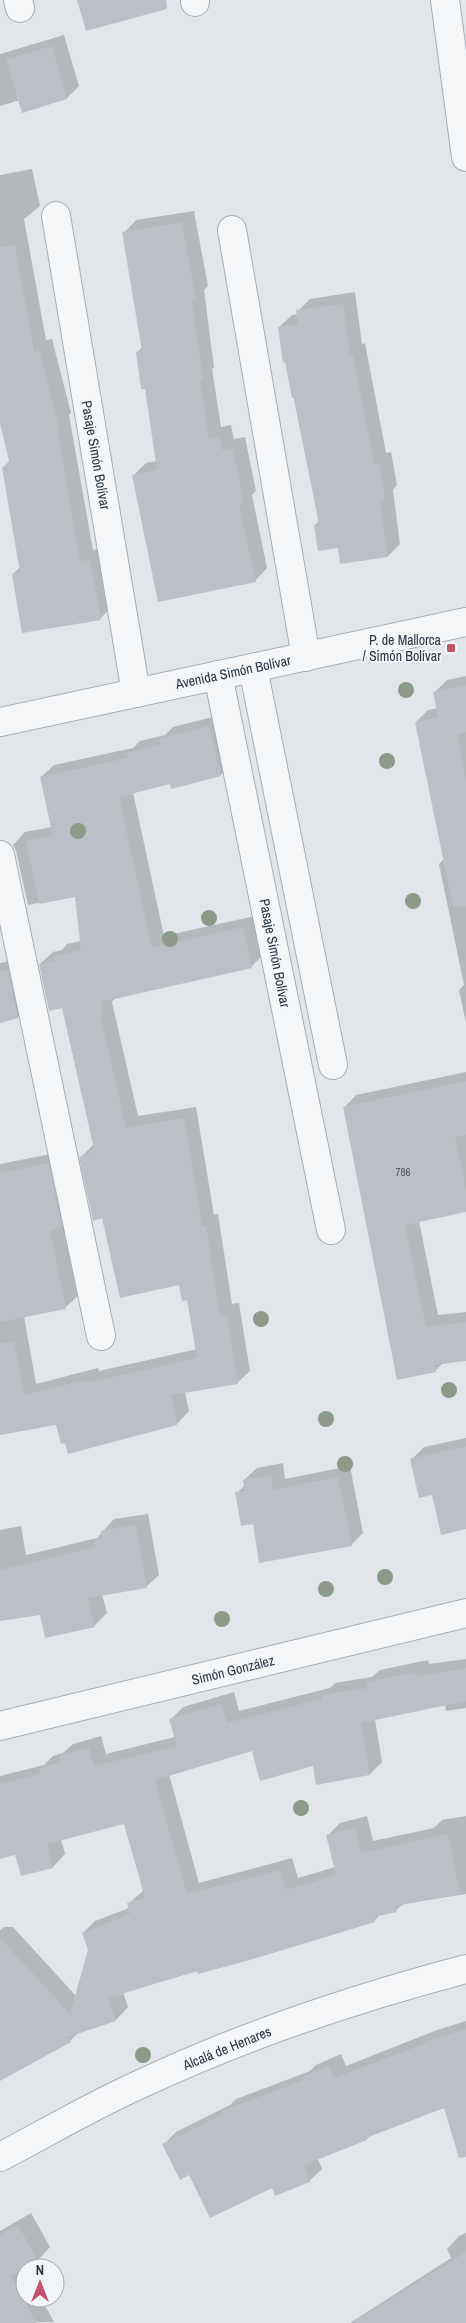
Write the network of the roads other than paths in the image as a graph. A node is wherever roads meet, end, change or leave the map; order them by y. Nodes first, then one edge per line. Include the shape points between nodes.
1 (445, 0) edge
2 (466, 157) edge
3 (56, 216) dead end
4 (232, 230) dead end
5 (466, 622) edge
6 (306, 656) junction
7 (253, 668) junction
8 (218, 675) junction
9 (136, 693) junction
10 (0, 722) edge
11 (0, 855) edge
12 (333, 1065) dead end
13 (331, 1230) dead end
14 (101, 1336) dead end
15 (466, 1613) edge
16 (0, 1726) edge
17 (466, 1969) edge
18 (0, 2157) edge

1 - 2 street
3 - 9 street, Pasaje Simón Bolívar
4 - 6 street
5 - 6 street, Avenida Simón Bolívar
6 - 7 street, Avenida Simón Bolívar
7 - 8 street, Avenida Simón Bolívar
7 - 12 street
8 - 9 street, Avenida Simón Bolívar
8 - 13 street, Pasaje Simón Bolívar
9 - 10 street, Avenida Simón Bolívar
11 - 14 street
15 - 16 street, Simón González
17 - 18 street, Alcalá de Henares via 385,1991 223,2048 143,2082

